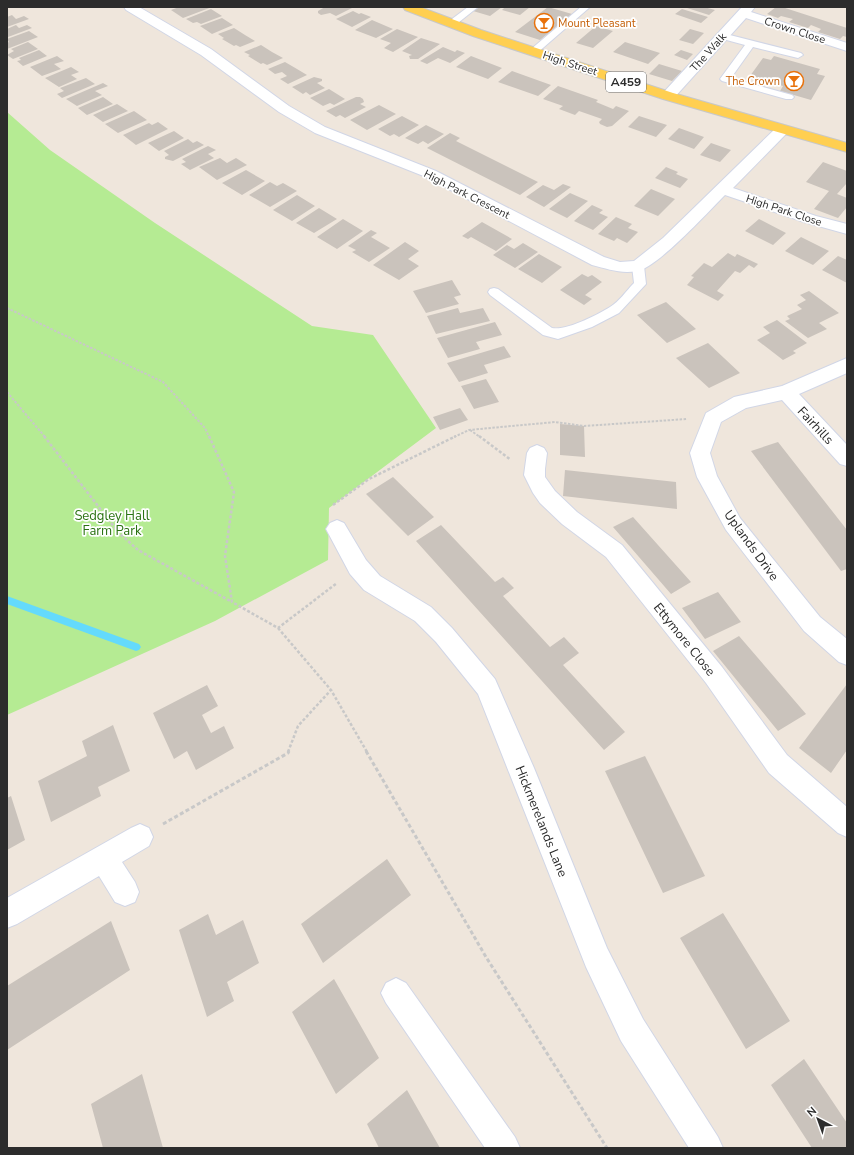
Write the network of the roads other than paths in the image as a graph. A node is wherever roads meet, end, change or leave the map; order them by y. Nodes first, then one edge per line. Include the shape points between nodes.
1 (130, 7) edge
2 (409, 7) edge
3 (474, 7) edge
4 (586, 7) edge
5 (746, 10) edge
6 (451, 24) junction
7 (722, 36) junction
8 (751, 43) junction
9 (847, 47) edge
10 (533, 52) junction
11 (798, 55) dead end
12 (668, 96) junction
13 (789, 97) dead end
14 (782, 130) junction
15 (847, 148) edge
16 (722, 190) junction
17 (847, 229) edge
18 (638, 266) junction
19 (494, 292) dead end
20 (847, 365) edge
21 (786, 392) junction
22 (537, 453) dead end
23 (847, 458) edge
24 (337, 529) road end
25 (847, 654) edge
26 (847, 824) edge
27 (140, 836) road end
28 (104, 858) junction
29 (125, 892) dead end
30 (7, 914) edge
31 (396, 993) dead end
32 (504, 1148) edge
33 (707, 1148) edge

1 - 18 street, High Park Crescent via 206,52 284,109 320,130 432,174 598,261 620,268
2 - 6 main road, High Street / A459
3 - 6 lane
4 - 10 lane
5 - 7 street, The Walk
5 - 9 street, Crown Close
6 - 10 main road, High Street / A459
7 - 8 lane
7 - 12 street, The Walk
8 - 11 lane
8 - 13 lane via 725,79
10 - 12 main road, High Street / A459
12 - 14 main road, High Street / A459
14 - 15 main road, High Street / A459
14 - 16 street
16 - 17 street, High Park Close
16 - 18 street via 669,242
18 - 19 lane via 640,284 615,310 587,324 558,334 548,332
20 - 21 street
21 - 23 street, Fairhills
21 - 25 street, Uplands Drive via 741,402 713,418 700,453 707,477 733,524 812,624
22 - 26 street, Ettymore Close via 534,477 546,497 592,537 614,551 714,675 778,764
24 - 33 street, Hickmerelands Lane via 358,567 372,583 423,614 487,687 596,957 632,1030
27 - 28 street
28 - 29 street
28 - 30 street
31 - 32 street

